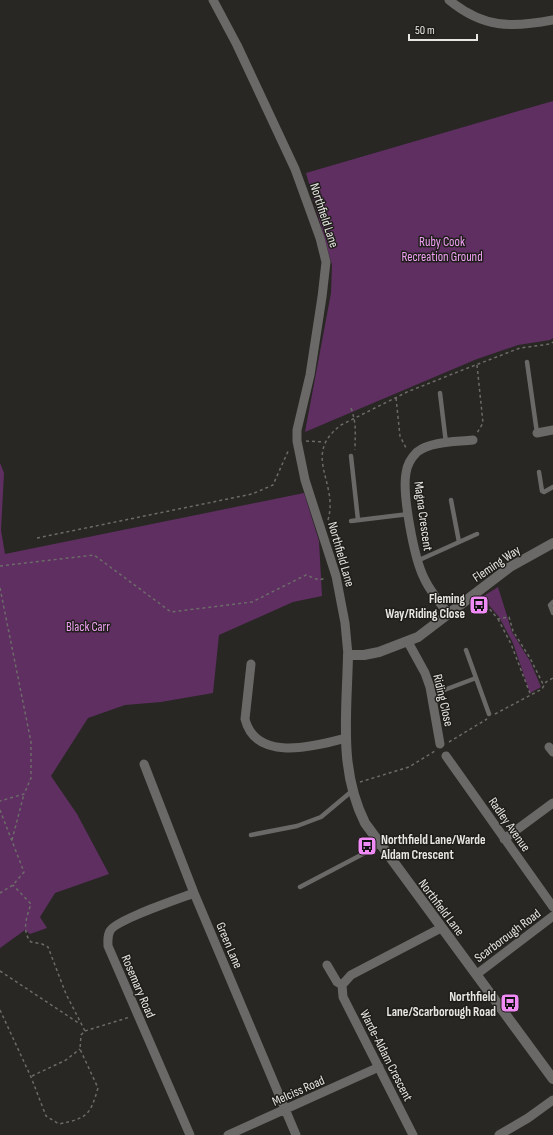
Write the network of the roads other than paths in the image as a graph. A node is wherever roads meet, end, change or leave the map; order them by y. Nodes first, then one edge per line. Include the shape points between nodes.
1 (213, 0) edge
2 (449, 0) edge
3 (552, 21) edge
4 (527, 362) dead end
5 (440, 393) dead end
6 (553, 430) edge
7 (537, 433) joint
8 (474, 440) road end
9 (446, 444) junction
10 (350, 456) road end
11 (539, 472) dead end
12 (553, 487) edge
13 (451, 500) dead end
14 (409, 514) junction
15 (358, 520) junction
16 (351, 522) dead end
17 (477, 534) dead end
18 (459, 542) junction
19 (553, 543) edge
20 (418, 561) junction
21 (553, 602) edge
22 (448, 613) junction
23 (553, 613) edge
24 (408, 642) junction
25 (466, 650) dead end
26 (348, 654) junction
27 (251, 664) dead end
28 (476, 678) junction
29 (431, 695) junction
30 (490, 716) road end
31 (346, 738) junction
32 (441, 746) road end
33 (446, 756) dead end
34 (144, 764) dead end
35 (351, 788) junction
36 (553, 803) edge
37 (251, 835) dead end
38 (504, 839) junction
39 (380, 845) junction
40 (300, 887) dead end
41 (194, 893) junction
42 (553, 907) edge
43 (553, 916) edge
44 (441, 928) junction
45 (327, 965) dead end
46 (477, 974) junction
47 (342, 985) junction
48 (379, 1068) junction
49 (553, 1079) edge
50 (553, 1100) edge
51 (285, 1110) junction
52 (190, 1135) edge
53 (228, 1135) edge
54 (296, 1135) edge
55 (413, 1135) edge
56 (498, 1135) edge

1 - 26 street, Northfield Lane via 295,169 326,262 310,375 297,430 297,441 305,480 336,576
2 - 3 street via 463,11 490,23 528,25
4 - 7 lane
5 - 9 lane
6 - 7 street
8 - 9 street, Magna Crescent
9 - 14 street, Magna Crescent via 428,446 412,459 406,471 404,484
10 - 15 lane
11 - 12 lane via 542,491
13 - 18 lane
14 - 15 lane
14 - 20 street, Magna Crescent
15 - 16 lane
17 - 18 lane
18 - 20 lane
19 - 22 street, Fleming Way via 510,568
20 - 22 street, Magna Crescent via 423,578
21 - 23 lane via 550,605
22 - 24 street, Fleming Way
24 - 26 street, Fleming Way via 364,655
24 - 29 street, Riding Close via 425,672
25 - 28 lane
26 - 31 street, Northfield Lane
27 - 31 street via 245,719 247,728 253,735 276,747 285,748 319,745
28 - 29 lane
28 - 30 lane
29 - 32 street, Riding Close
31 - 35 street, Northfield Lane
33 - 38 street, Radley Avenue
34 - 41 street, Green Lane
35 - 37 lane via 321,817 296,826
35 - 39 street, Northfield Lane via 354,801 365,823
36 - 38 street
38 - 42 street, Radley Avenue
39 - 40 lane
39 - 44 street, Northfield Lane
41 - 51 street, Green Lane
41 - 52 street, Rosemary Road via 122,921 110,930 108,946
43 - 46 street, Scarborough Road
44 - 46 street, Northfield Lane
44 - 47 street via 351,975
45 - 47 street, Warde-Aldam Crescent via 337,982
46 - 49 street, Northfield Lane
47 - 48 street, Warde-Aldam Crescent via 343,997
48 - 51 street, Melciss Road
48 - 55 street, Warde-Aldam Crescent
50 - 56 street
51 - 53 street, Melciss Road
51 - 54 street, Green Lane

